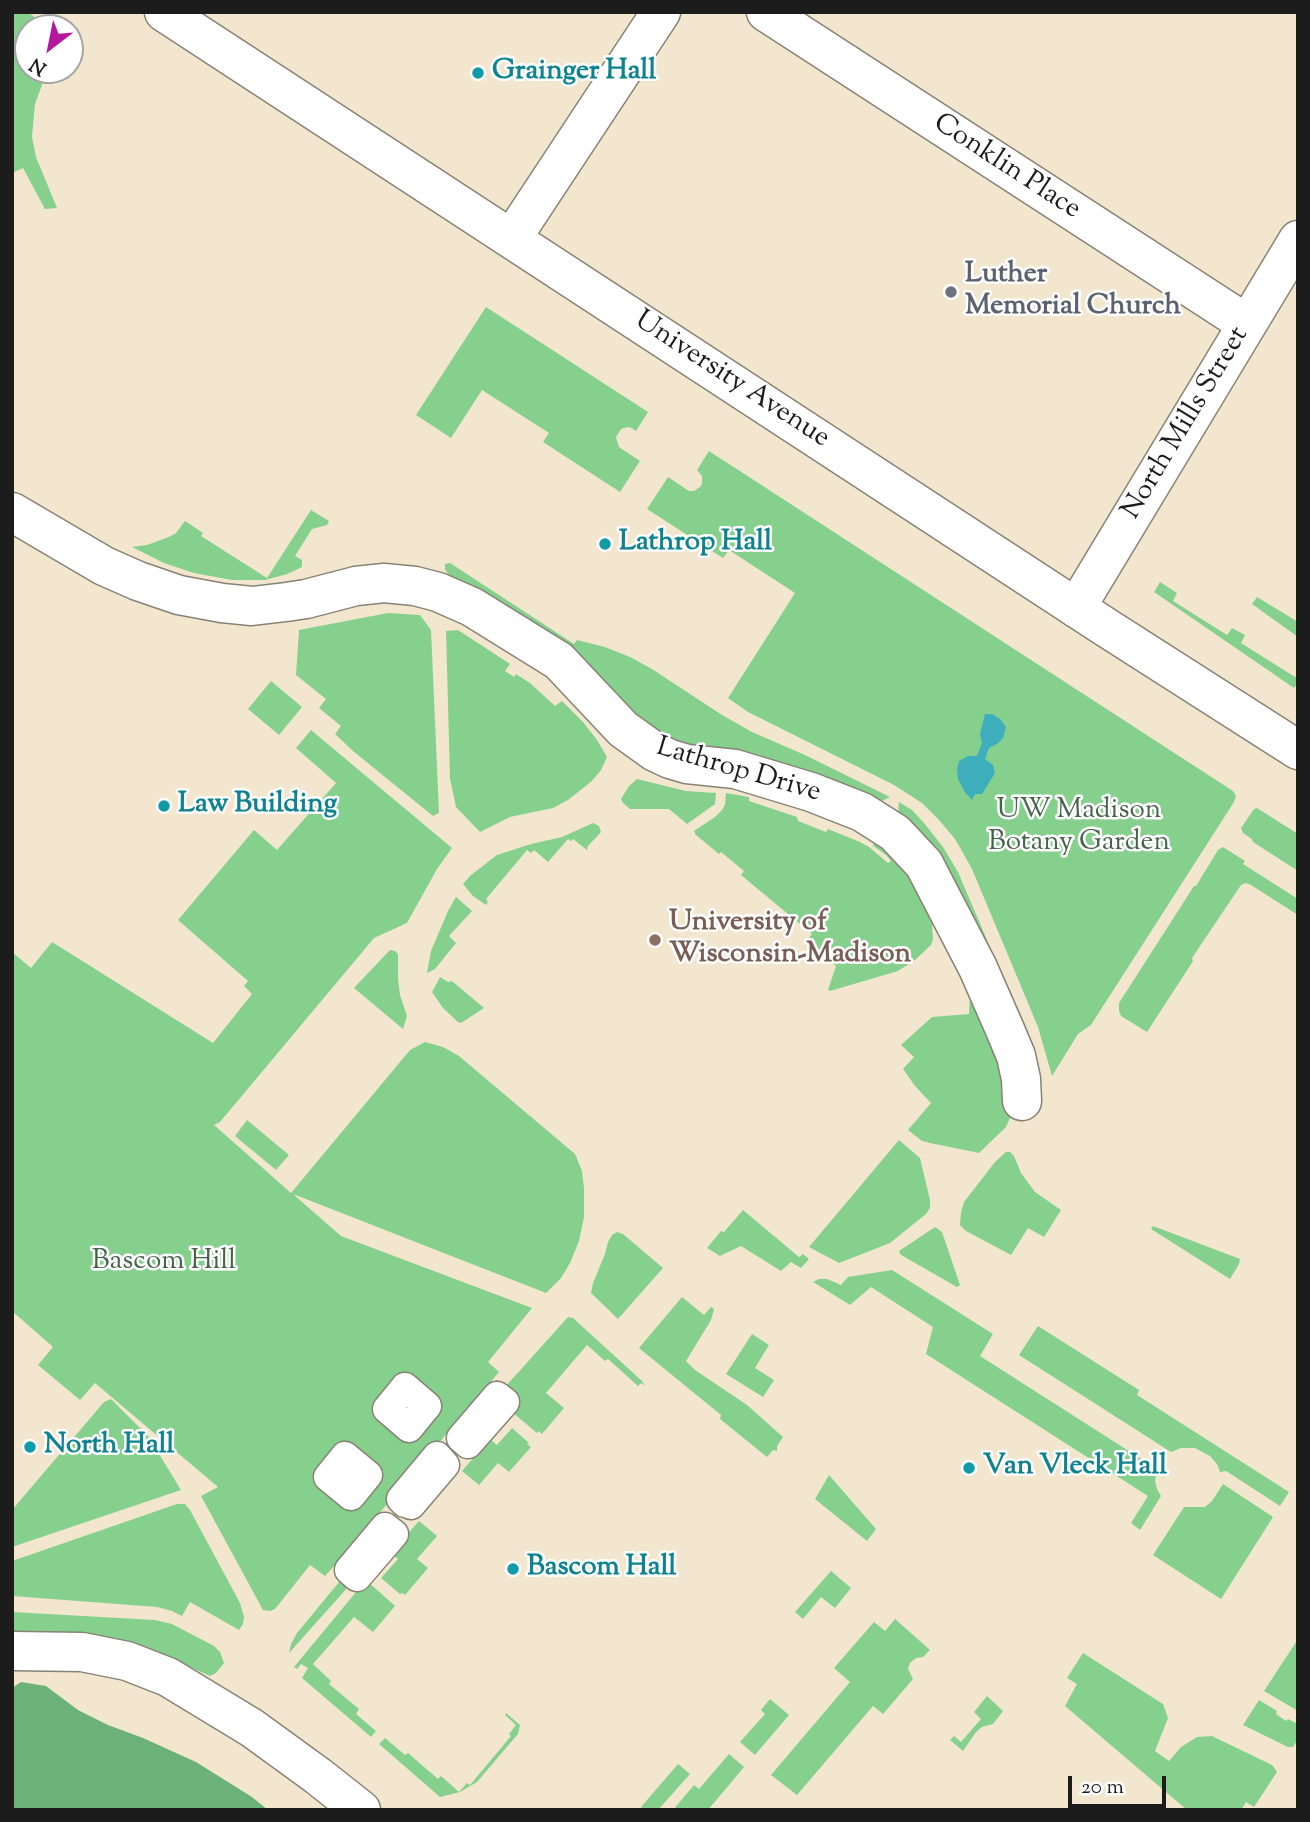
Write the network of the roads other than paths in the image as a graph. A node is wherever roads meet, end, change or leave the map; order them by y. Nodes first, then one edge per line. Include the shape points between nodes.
1 (164, 12) edge
2 (661, 12) edge
3 (766, 12) edge
4 (512, 238) junction
5 (1298, 240) edge
6 (1247, 324) junction
7 (12, 512) edge
8 (1076, 608) junction
9 (1298, 750) edge
10 (1022, 1101) dead end
11 (12, 1651) edge
12 (361, 1810) edge

1 - 4 street, University Avenue
2 - 4 street
3 - 6 street, Conklin Place
4 - 8 street, University Avenue
5 - 6 street, North Mills Street
6 - 8 street, North Mills Street
7 - 10 street, Lathrop Drive via 104,566 179,595 252,606 384,583 438,592 472,607 559,661 623,729 656,752 687,764 734,769 862,812 895,833 923,864 1006,1031 1016,1056
8 - 9 street, University Avenue
11 - 12 street via 82,1652 127,1661 169,1678 252,1728

